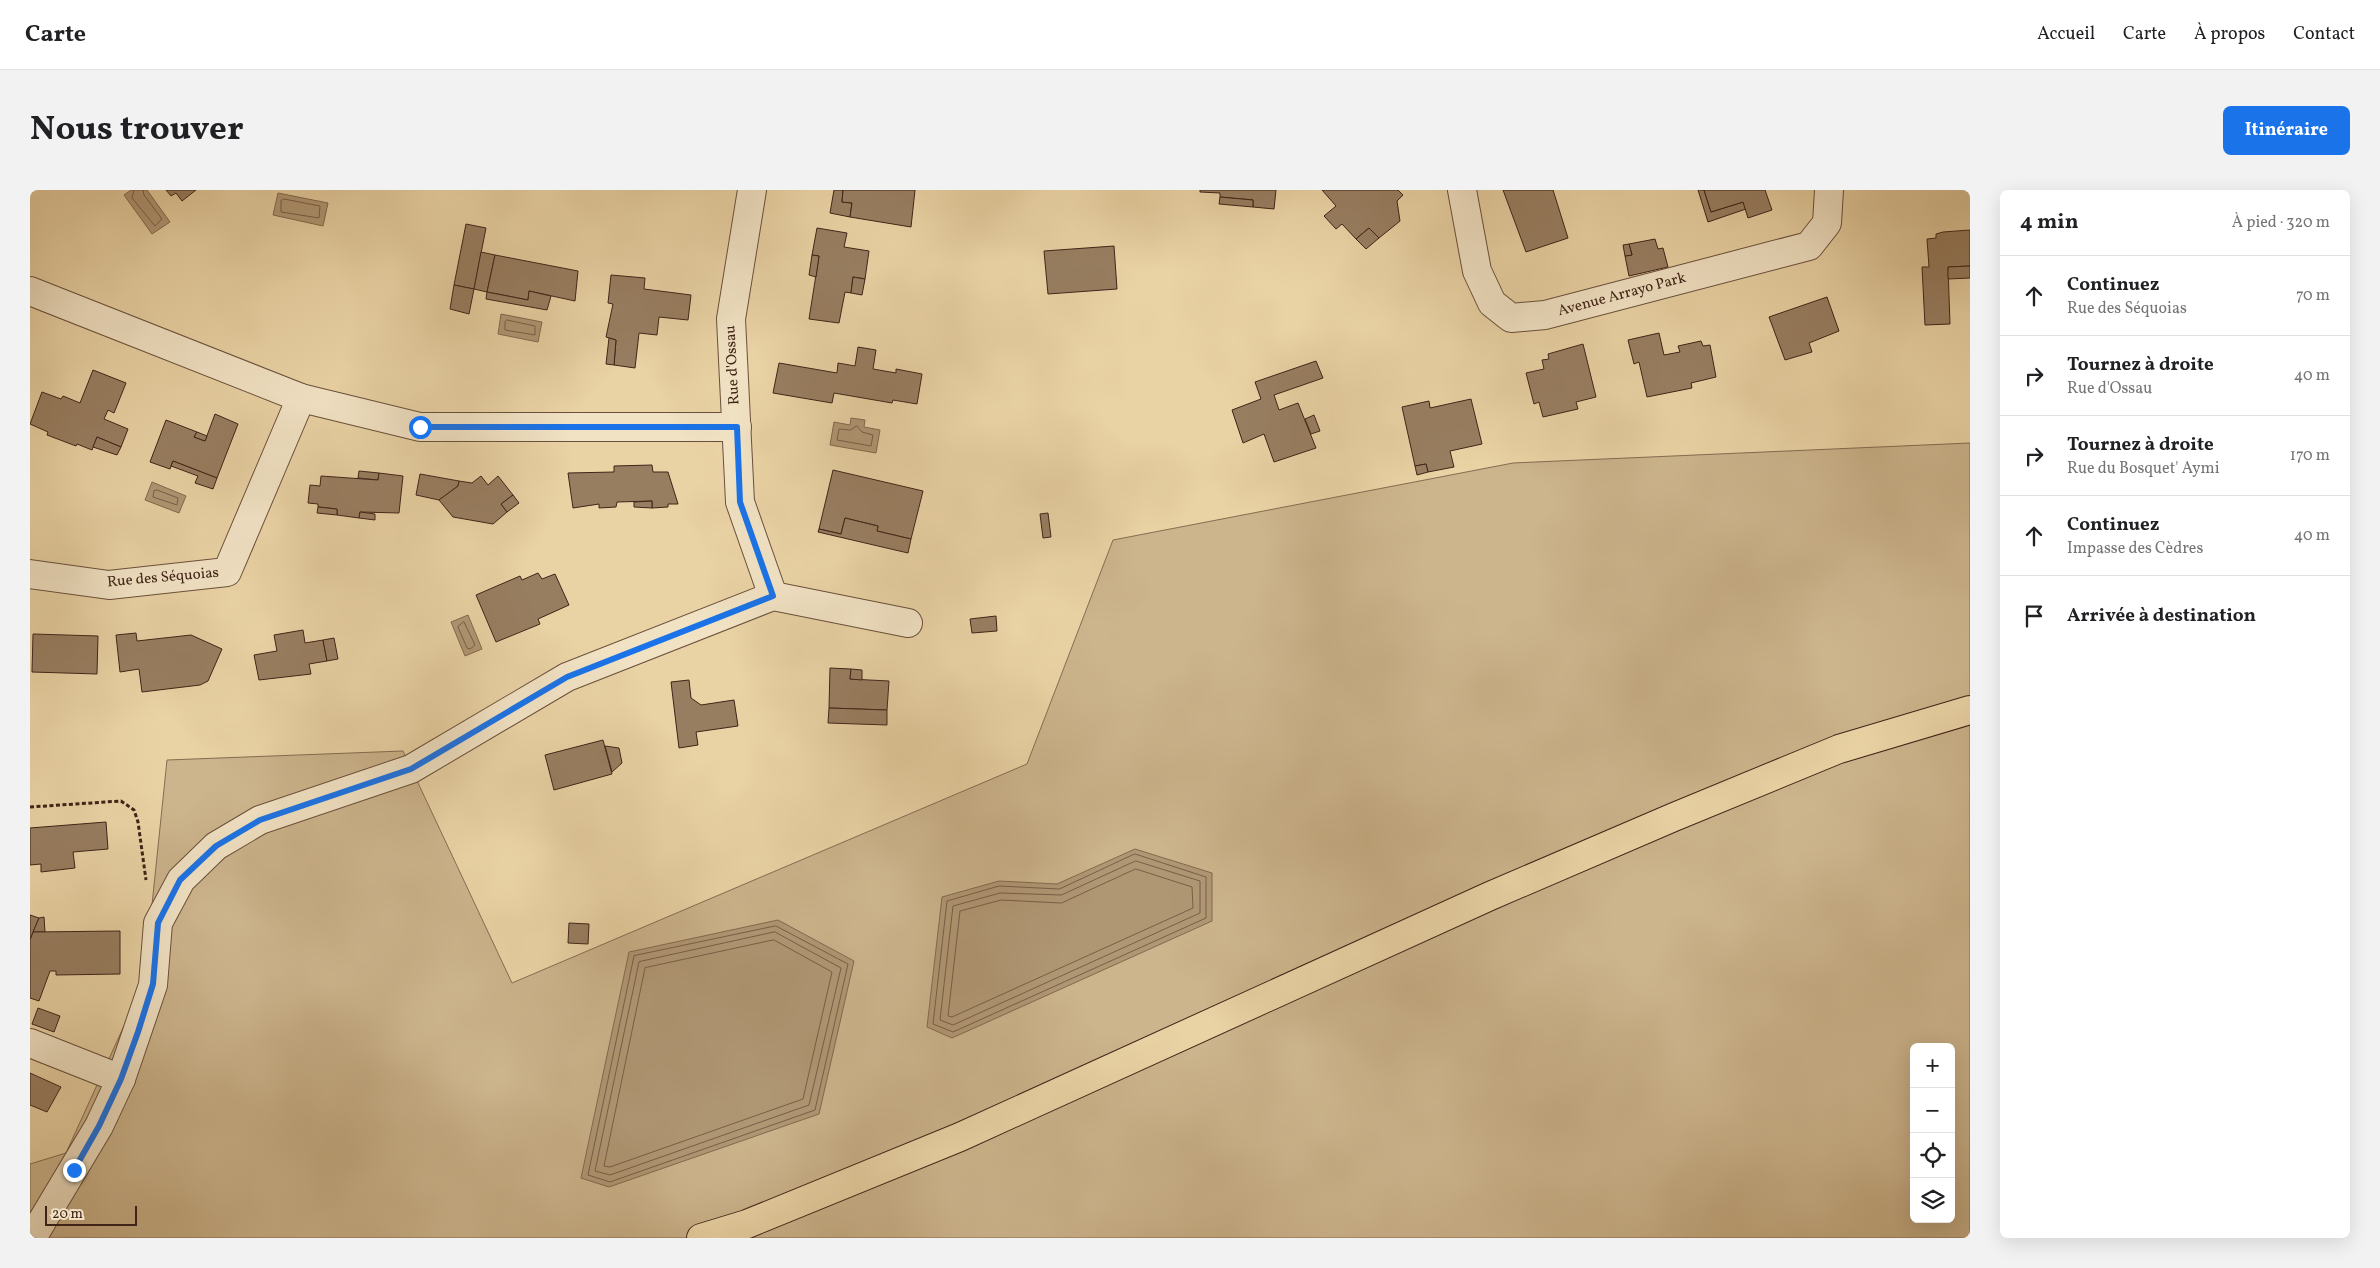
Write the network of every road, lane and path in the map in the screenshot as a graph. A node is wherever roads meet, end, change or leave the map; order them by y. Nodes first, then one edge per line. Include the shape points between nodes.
1 (752, 190) edge
2 (1462, 190) edge
3 (1829, 190) edge
4 (30, 291) edge
5 (301, 398) junction
6 (737, 427) junction
7 (30, 574) edge
8 (773, 596) junction
9 (908, 623) dead end
10 (1970, 710) edge
11 (30, 807) edge
12 (158, 923) junction
13 (30, 1043) edge
14 (121, 1079) junction
15 (32, 1238) edge
16 (700, 1238) edge

1 - 6 street, Rue d'Ossau via 731,319
2 - 3 street, Avenue Arrayo Park via 1477,272 1492,303 1512,318 1545,315 1809,246 1827,223
4 - 5 street
5 - 6 street via 420,427
5 - 7 street, Rue des Séquoias via 227,572 109,585
6 - 8 street, Rue d'Ossau via 740,502
8 - 9 street
8 - 12 street via 567,677 411,769 260,820 216,846 180,880
10 - 16 main road via 1839,749 1674,816 960,1137 748,1224
11 - 12 path via 121,801 134,810 148,899
12 - 14 street via 153,984
13 - 14 street
14 - 15 street via 99,1126

